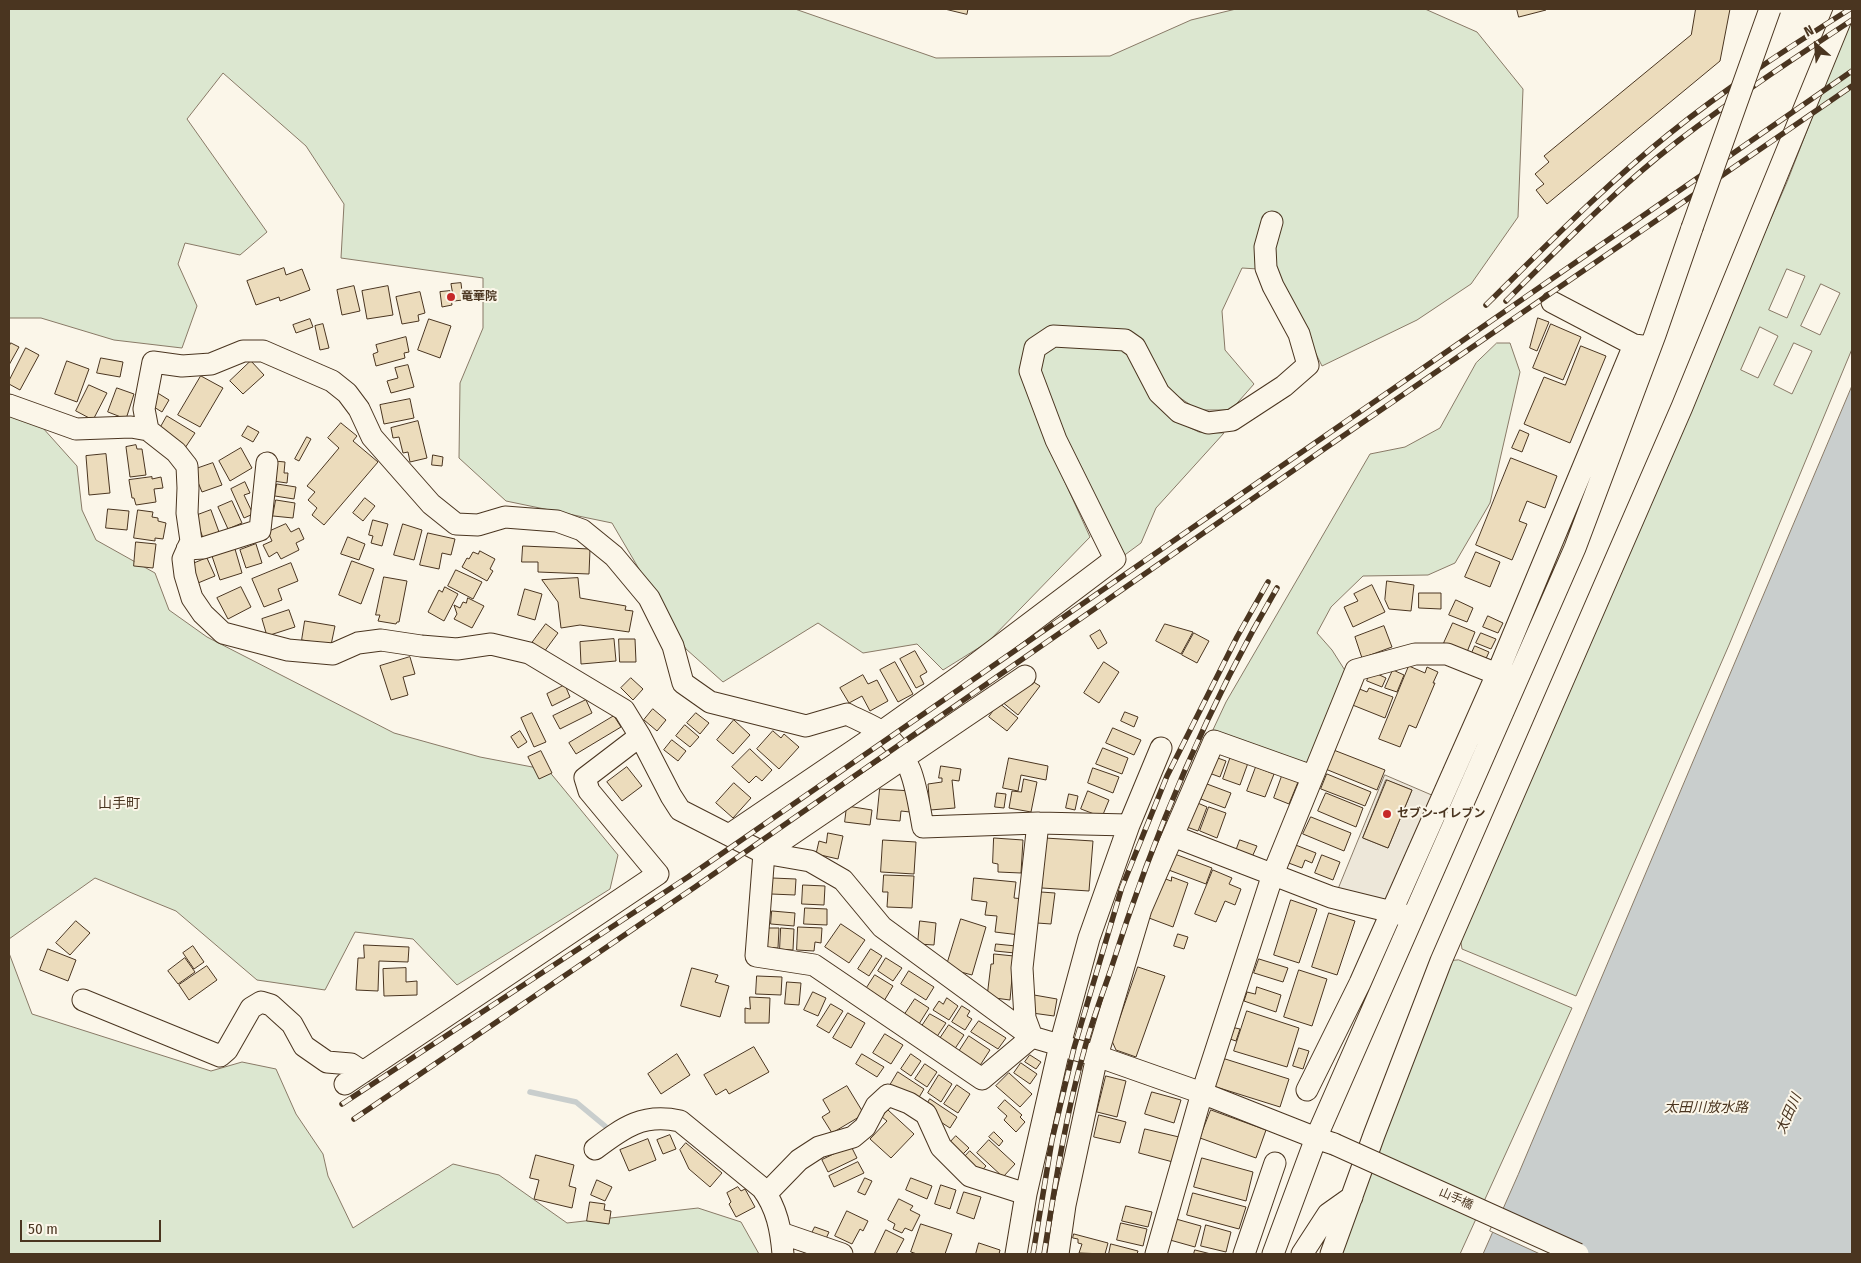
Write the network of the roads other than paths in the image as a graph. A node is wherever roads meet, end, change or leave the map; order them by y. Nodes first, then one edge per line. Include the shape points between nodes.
1 (1770, 9) edge
2 (1845, 9) edge
3 (1272, 222) dead end
4 (1552, 302) dead end
5 (1642, 346) junction
6 (9, 405) edge
7 (148, 430) junction
8 (267, 463) dead end
9 (187, 549) junction
10 (1497, 674) junction
11 (1025, 676) dead end
12 (881, 732) junction
13 (640, 736) junction
14 (1162, 748) dead end
15 (905, 757) junction
16 (1312, 776) junction
17 (1038, 823) junction
18 (1129, 825) junction
19 (729, 835) junction
20 (1173, 836) junction
21 (764, 853) junction
22 (1273, 874) junction
23 (1392, 912) junction
24 (1414, 917) junction
25 (84, 1000) dead end
26 (1032, 1038) junction
27 (1060, 1044) junction
28 (1097, 1056) junction
29 (363, 1072) junction
30 (345, 1084) dead end
31 (1307, 1090) dead end
32 (1202, 1093) junction
33 (1325, 1141) junction
34 (595, 1149) dead end
35 (1275, 1163) dead end
36 (766, 1194) junction
37 (1026, 1194) junction
38 (1352, 1197) junction
39 (782, 1244) edge
40 (842, 1254) edge
41 (1016, 1254) edge
42 (1058, 1254) edge
43 (1156, 1254) edge
44 (1244, 1254) edge
45 (1273, 1254) edge
46 (1302, 1254) edge
47 (1331, 1254) edge
48 (1578, 1254) edge

1 - 5 street, bridge via 1692,228
2 - 38 street via 1682,407 1442,961
3 - 12 street via 1264,247 1266,268 1299,334 1308,365 1284,386 1232,420 1208,424 1179,412 1159,393 1135,347 1125,340 1053,336 1035,348 1030,371 1036,388 1056,440 1115,559
4 - 5 street
5 - 10 street
5 - 24 street via 1575,548
6 - 7 street via 76,429 131,427
7 - 9 street via 176,452 187,466 187,514 191,541
7 - 12 street via 144,409 153,362 182,366 210,364 242,351 262,351 332,381 347,393 372,437 431,504 456,524 478,525 506,518 557,521 582,530 614,556 649,598 673,646 683,683 710,702 806,726 847,714
8 - 9 street via 260,530 203,548
9 - 13 street via 183,559 192,598 223,633 288,650 333,654 358,644 381,640 457,649 491,644 528,653 624,710
10 - 16 street via 1446,654 1415,654 1356,670
10 - 23 street
11 - 15 street
12 - 15 street
12 - 19 street
13 - 19 street via 680,810
13 - 29 street via 585,778 589,791 658,874
14 - 18 street
15 - 17 street via 916,785 923,827
15 - 21 street
16 - 20 street via 1214,741
16 - 22 street
17 - 18 street
17 - 26 street via 1022,968 1025,1018
18 - 27 street via 1089,938
19 - 21 street
20 - 22 street
20 - 28 street via 1141,909
21 - 26 street via 810,861 842,880 882,927
21 - 26 street via 756,956 814,965 982,1079
22 - 23 street via 1331,897
22 - 32 street
23 - 24 street
23 - 31 street
24 - 33 street
25 - 29 street via 220,1056 227,1050 251,1008 261,1002 271,1005 292,1024 304,1046 327,1062 351,1064
26 - 27 street, 山手橋
27 - 28 street, 山手橋
27 - 37 street
28 - 32 street, 山手橋
28 - 42 street via 1065,1205
29 - 30 street
32 - 33 street, 山手橋
32 - 43 street
33 - 45 street
33 - 48 street, 山手橋, bridge
34 - 36 street via 619,1130 649,1118 680,1121
35 - 44 street
36 - 37 street via 799,1160 819,1147 853,1137 865,1127 876,1106 888,1095 926,1114 941,1147 970,1176
36 - 39 street via 774,1206
37 - 41 street
38 - 46 street via 1328,1214
38 - 47 street
39 - 40 street

